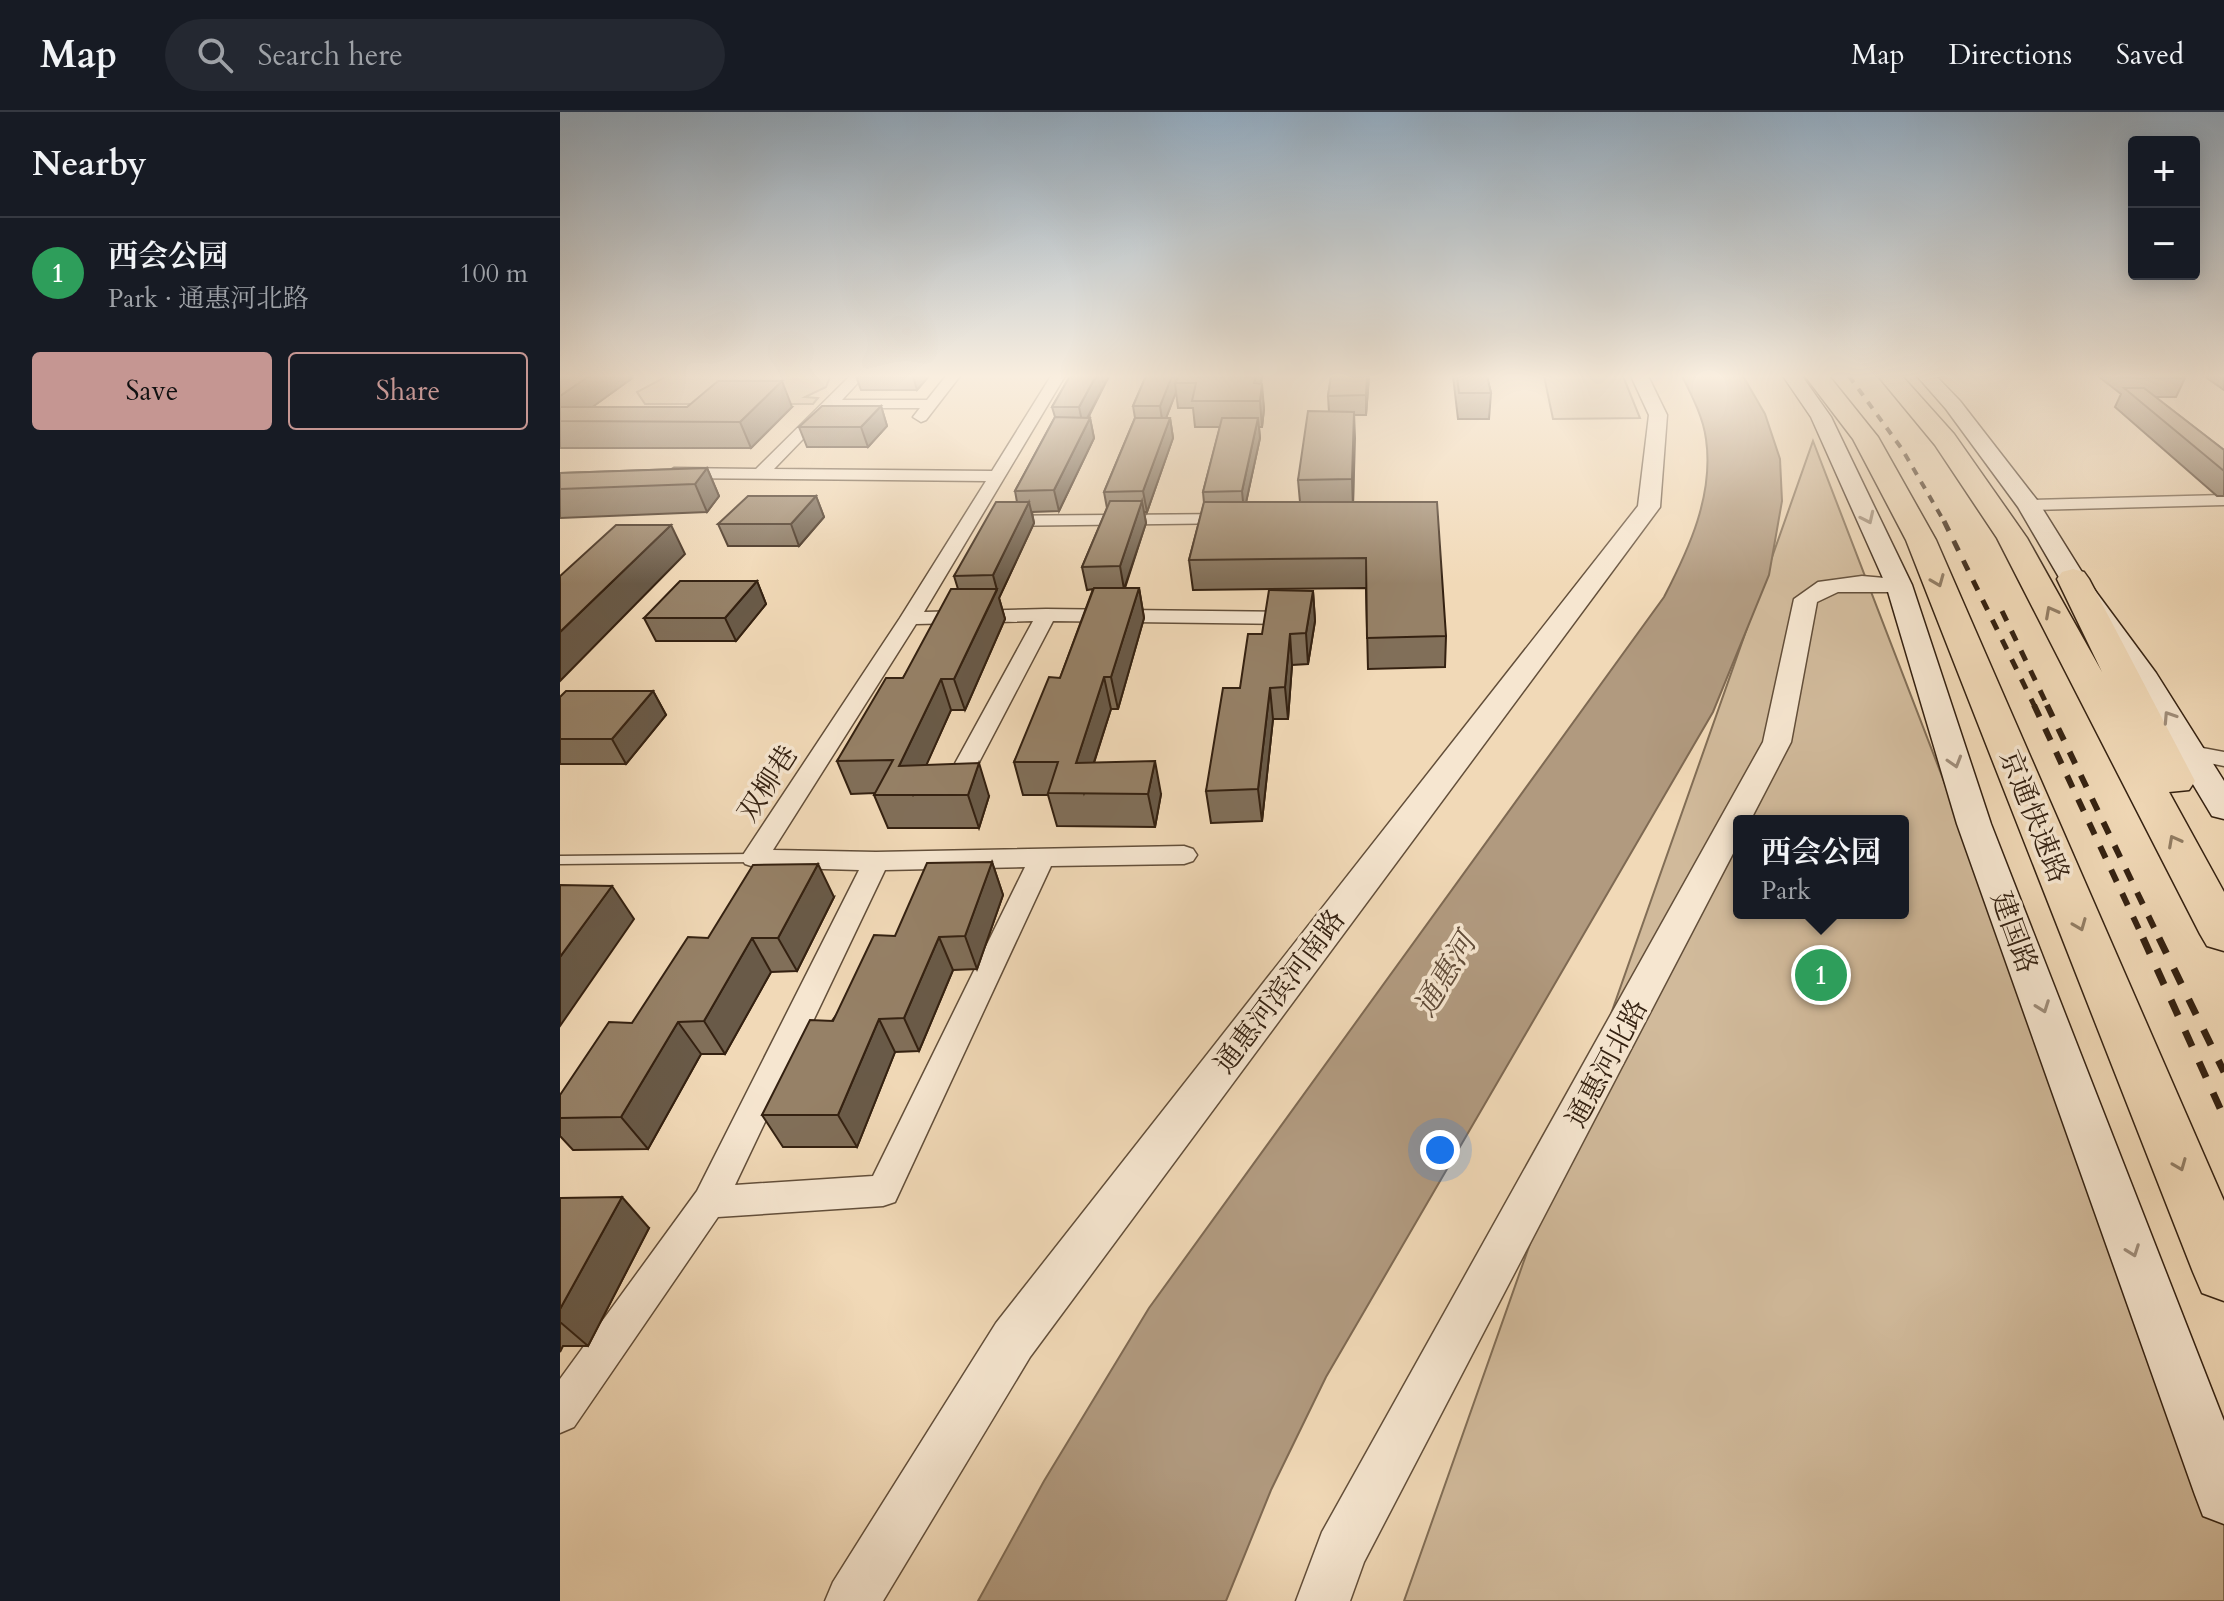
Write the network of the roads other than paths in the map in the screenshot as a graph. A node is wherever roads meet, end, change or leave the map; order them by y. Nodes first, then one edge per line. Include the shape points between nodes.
1 (788, 445) edge
2 (1016, 445) edge
3 (1655, 445) edge
4 (1834, 445) edge
5 (1870, 445) edge
6 (1949, 445) edge
7 (1984, 445) edge
8 (653, 472) edge
9 (761, 473) junction
10 (997, 476) junction
11 (2224, 500) edge
12 (2029, 505) junction
13 (1247, 519) edge
14 (968, 521) junction
15 (2073, 579) junction
16 (1899, 585) junction
17 (1046, 615) junction
18 (910, 618) junction
19 (1304, 618) edge
20 (2192, 753) junction
21 (2224, 759) edge
22 (953, 789) edge
23 (2224, 808) edge
24 (1738, 815) edge
25 (1733, 824) edge
26 (1184, 855) dead end
27 (754, 858) junction
28 (560, 860) edge
29 (1041, 860) junction
30 (876, 861) junction
31 (2224, 893) edge
32 (2224, 934) edge
33 (709, 1202) junction
34 (2224, 1272) edge
35 (560, 1413) edge
36 (2224, 1495) edge
37 (852, 1601) edge
38 (1323, 1601) edge

1 - 9 street
2 - 10 street, 双柳巷
3 - 37 street, 通惠河滨河南路 via 1649,507 1013,1340
4 -> 16 main road, 建国路
5 -> 34 highway, 京通快速路 via 1921,540
32 -> 6 highway via 2012,538
7 - 12 main road
8 - 9 street
9 - 10 street
10 - 14 street, 双柳巷
11 - 12 street
12 - 15 main road
13 - 14 street
14 - 18 street, 双柳巷
20 -> 15 main road
15 - 31 highway via 2187,805
16 - 24 street, 通惠河北路 via 1838,584 1818,588 1806,599 1777,742
16 -> 36 main road, 建国路 via 1974,824
17 - 18 street
17 - 19 street
17 - 22 street
18 - 27 street, 双柳巷
20 - 21 street
20 - 23 main road
25 - 38 street, 通惠河北路 via 1341,1551
26 - 29 street, 双柳巷
27 - 28 lane
27 - 30 street, 双柳巷
29 - 30 street, 双柳巷
29 - 33 street via 883,1191
30 - 33 street
33 - 35 street

